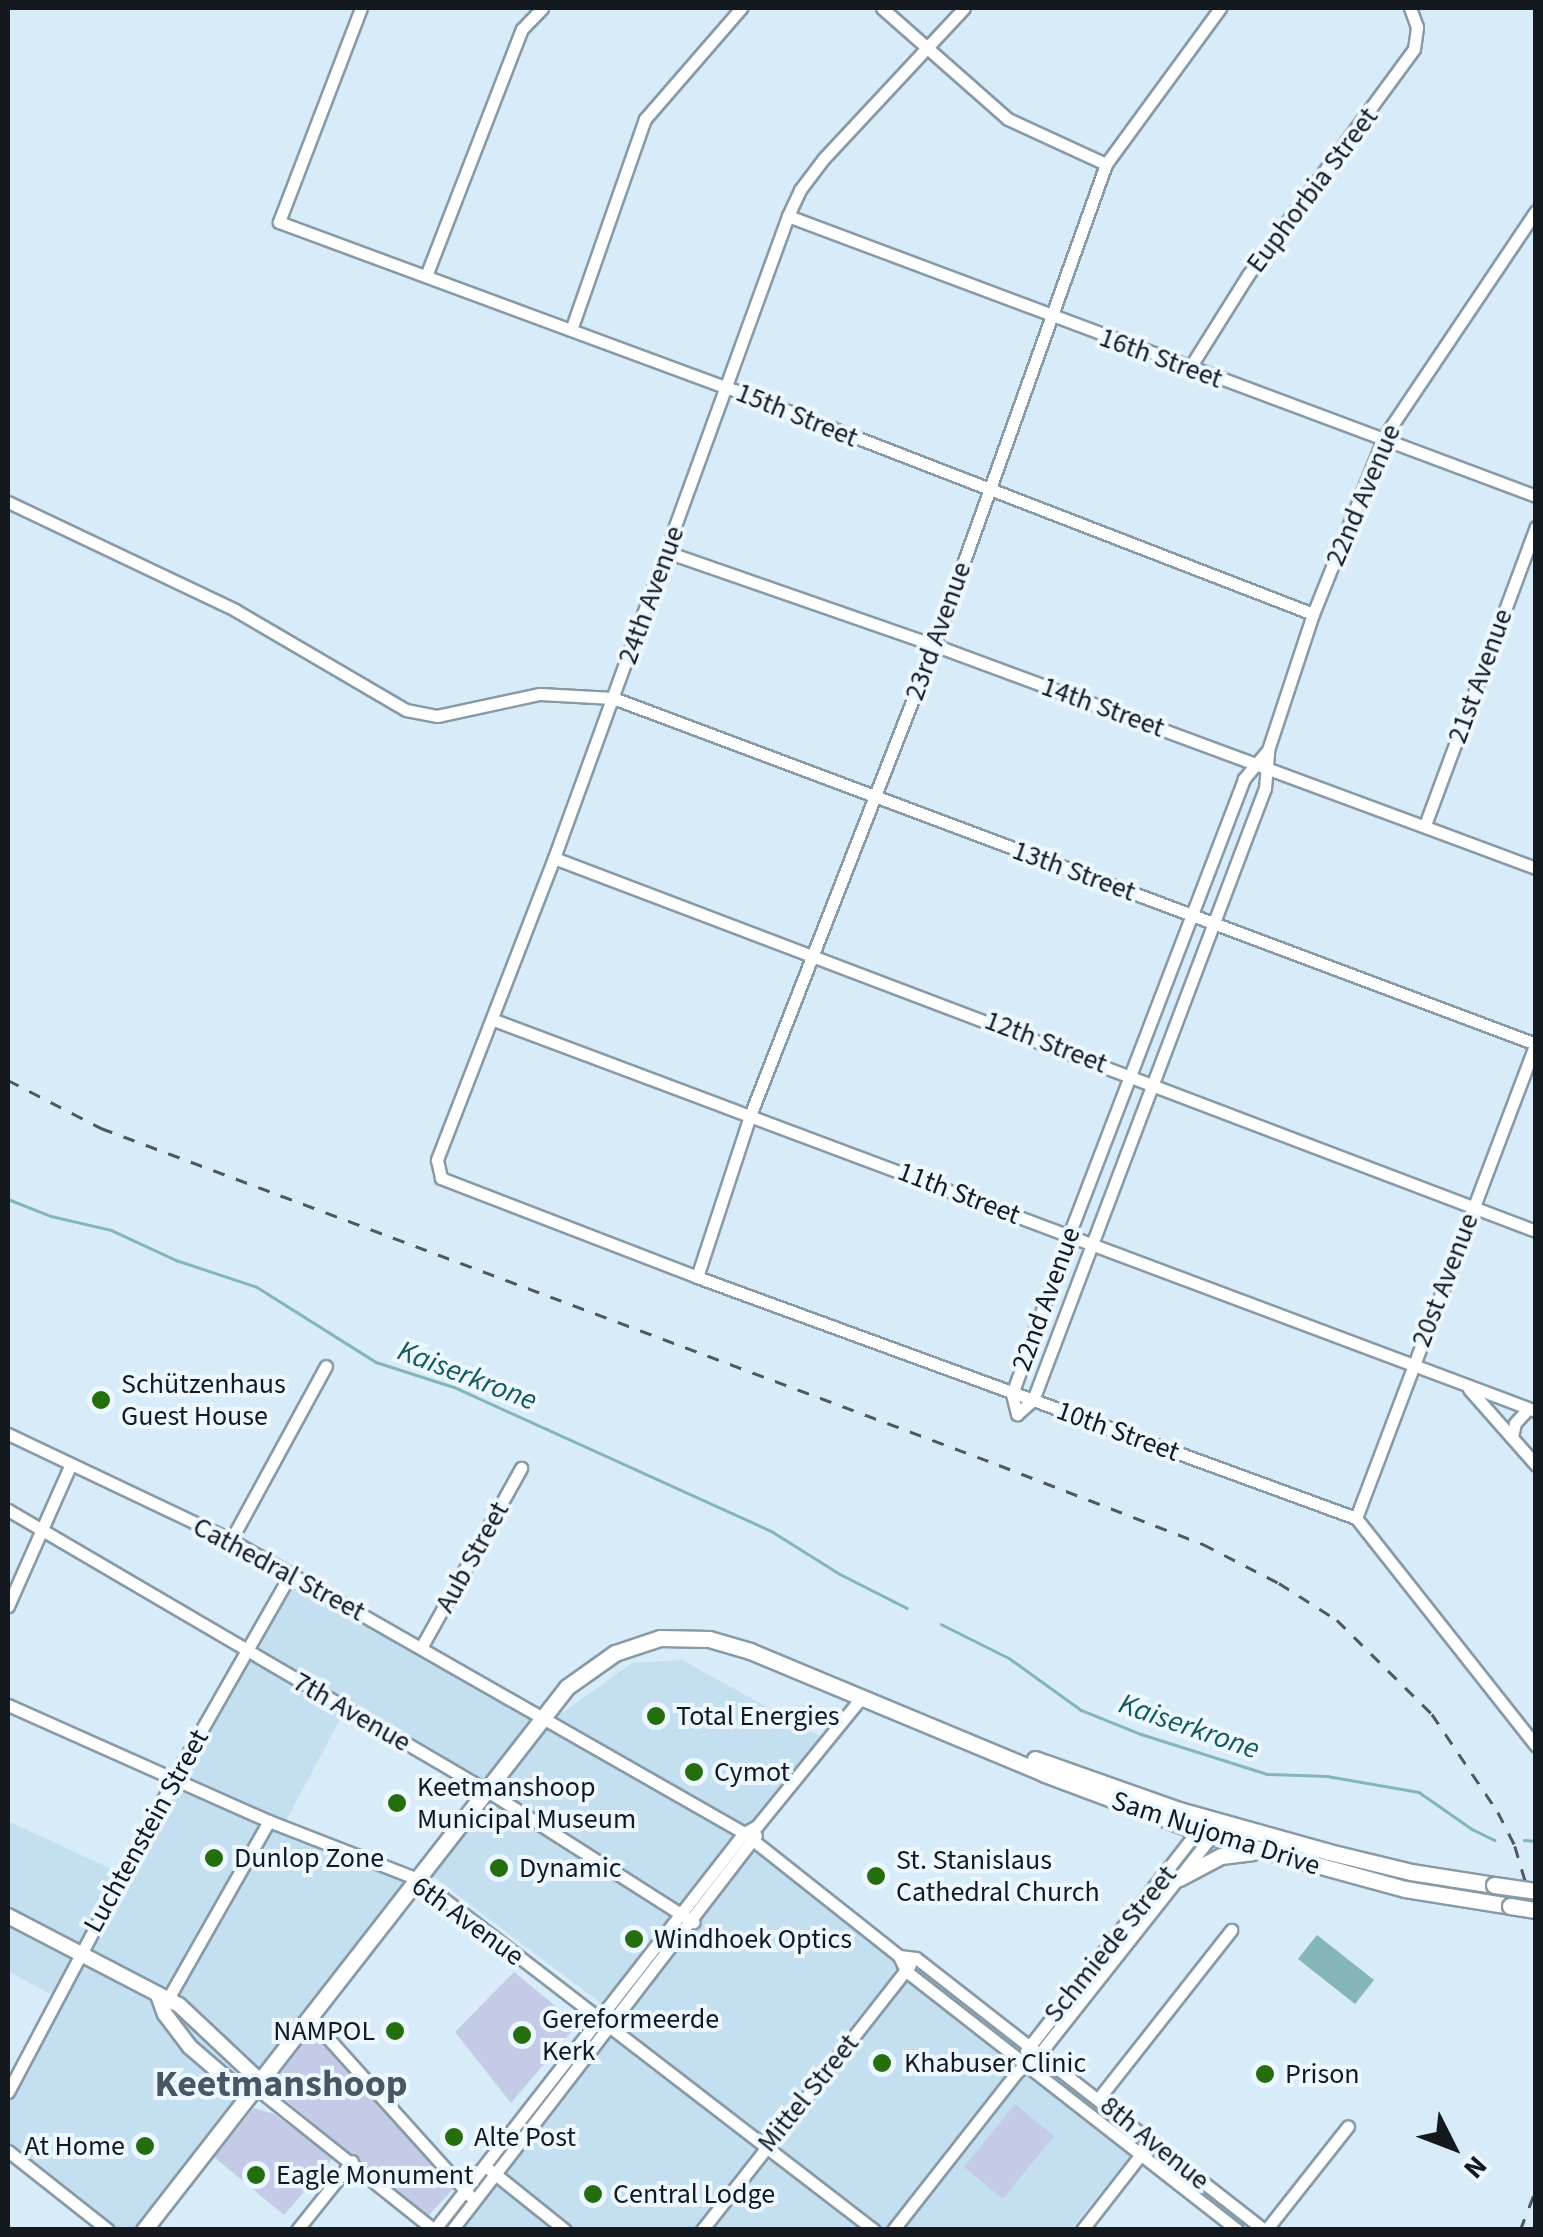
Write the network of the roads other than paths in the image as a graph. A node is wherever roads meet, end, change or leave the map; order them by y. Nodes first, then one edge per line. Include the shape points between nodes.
1 (361, 8) edge
2 (542, 8) edge
3 (742, 8) edge
4 (882, 8) edge
5 (964, 8) edge
6 (1220, 8) edge
7 (1410, 8) edge
8 (926, 48) junction
9 (1106, 164) junction
10 (1536, 212) edge
11 (788, 216) junction
12 (426, 276) junction
13 (1052, 316) junction
14 (570, 330) junction
15 (1189, 369) junction
16 (726, 387) junction
17 (1384, 437) junction
18 (989, 491) junction
19 (1536, 496) edge
20 (8, 502) edge
21 (1536, 527) edge
22 (667, 552) junction
23 (1314, 614) junction
24 (934, 645) junction
25 (614, 698) junction
26 (1268, 750) junction
27 (1254, 762) junction
28 (1268, 767) junction
29 (874, 798) junction
30 (1425, 825) junction
31 (554, 858) junction
32 (1536, 868) edge
33 (1193, 914) junction
34 (1214, 924) junction
35 (812, 953) junction
36 (494, 1020) junction
37 (1536, 1044) edge
38 (1130, 1075) junction
39 (1152, 1084) junction
40 (751, 1113) junction
41 (440, 1178) joint
42 (1474, 1207) junction
43 (1536, 1231) edge
44 (1069, 1235) junction
45 (1090, 1244) junction
46 (697, 1277) junction
47 (1412, 1363) junction
48 (326, 1366) dead end
49 (1468, 1387) junction
50 (1012, 1394) junction
51 (1033, 1400) junction
52 (1532, 1410) edge
53 (8, 1434) edge
54 (1512, 1436) junction
55 (71, 1464) junction
56 (1536, 1465) edge
57 (521, 1468) dead end
58 (8, 1510) edge
59 (1356, 1518) junction
60 (41, 1531) junction
61 (230, 1540) junction
62 (290, 1573) junction
63 (8, 1606) edge
64 (422, 1646) junction
65 (245, 1651) junction
66 (862, 1698) junction
67 (8, 1705) edge
68 (544, 1716) junction
69 (1536, 1746) edge
70 (173, 1780) junction
71 (486, 1790) junction
72 (269, 1821) junction
73 (757, 1826) junction
74 (1209, 1827) junction
75 (744, 1833) junction
76 (756, 1841) junction
77 (1261, 1852) junction
78 (1179, 1878) junction
79 (418, 1879) junction
80 (1536, 1891) edge
81 (1536, 1910) edge
82 (681, 1914) junction
83 (8, 1916) edge
84 (693, 1922) junction
85 (1231, 1930) dead end
86 (80, 1951) junction
87 (900, 1956) junction
88 (916, 1958) junction
89 (906, 1971) junction
90 (163, 2001) junction
91 (309, 2017) junction
92 (598, 2019) junction
93 (610, 2027) junction
94 (1036, 2048) junction
95 (1022, 2066) junction
96 (254, 2088) junction
97 (8, 2092) edge
98 (1099, 2098) junction
99 (1348, 2126) dead end
100 (1152, 2140) junction
101 (763, 2148) junction
102 (8, 2150) edge
103 (1142, 2155) junction
104 (352, 2161) junction
105 (485, 2166) junction
106 (496, 2175) junction
107 (465, 2190) junction
108 (475, 2200) junction
109 (108, 2230) edge
110 (144, 2230) edge
111 (297, 2230) edge
112 (434, 2230) edge
113 (452, 2230) edge
114 (565, 2230) edge
115 (702, 2230) edge
116 (874, 2230) edge
117 (893, 2230) edge
118 (1082, 2230) edge
119 (1237, 2230) edge
120 (1265, 2230) edge

1 - 12 street, 15th Street via 279,222
2 - 12 street via 522,29
3 - 14 street via 645,119
4 - 8 street
5 - 8 street, 24th Avenue
6 - 9 street, 23rd Avenue
7 - 15 street, Euphorbia Street via 1417,27 1414,49 1248,275
8 - 9 street via 1008,119
8 - 11 street, 24th Avenue via 824,158
9 - 13 street, 23rd Avenue
10 - 17 street, 22nd Avenue
11 - 13 street, 16th Street
11 - 16 street, 24th Avenue
12 - 14 street, 15th Street
13 - 15 street, 16th Street
13 - 18 street, 23rd Avenue
14 - 16 street, 15th Street
15 - 17 street, 16th Street
16 - 18 street, 15th Street
16 - 22 street, 24th Avenue
17 - 19 street, 16th Street
17 - 23 street, 22nd Avenue
18 - 23 street, 15th Street
18 - 24 street, 23rd Avenue
20 - 25 street, 13th Street via 235,610 406,710 437,716 540,694
21 - 30 street, 21st Avenue
22 - 24 street, 14th Street
22 - 25 street, 24th Avenue
23 - 26 street, 22nd Avenue
24 - 27 street, 14th Street
24 - 29 street, 23rd Avenue
25 - 29 street, 13th Street
25 - 31 street, 24th Avenue
26 - 27 street, 22nd Avenue
26 - 28 street, 22nd Avenue
27 - 28 street, 14th Street
27 - 33 street, 22nd Avenue
28 - 30 street, 14th Street
28 - 34 street, 22nd Avenue
29 - 33 street, 13th Street
29 - 35 street, 23rd Avenue
30 - 32 street, 14th Street
31 - 35 street, 12th Street
31 - 36 street, 24th Avenue
33 - 34 street, 13th Street
33 - 38 street, 22nd Avenue
34 - 37 street, 13th Street
34 - 39 street, 22nd Avenue
35 - 38 street, 12th Street
35 - 40 street, 23rd Avenue
36 - 40 street, 11th Street
36 - 41 street, 24th Avenue via 437,1160
37 - 42 street, 20st Avenue
38 - 39 street, 12th Street
38 - 44 street, 22nd Avenue
39 - 42 street, 12th Street
39 - 45 street, 22nd Avenue
40 - 44 street, 11th Street
40 - 46 street, 23rd Avenue
41 - 46 street, 10th Street
42 - 43 street, 12th Street
42 - 47 street, 20st Avenue
44 - 45 street, 11th Street
44 - 50 street, 22nd Avenue
45 - 47 street, 11th Street
45 - 51 street, 22nd Avenue
46 - 50 street, 10th Street
47 - 49 street, 11th Street
47 - 59 street, 20st Avenue
48 - 61 street
49 - 52 street, 11th Street
49 - 54 street
50 - 51 street, 10th Street
51 - 59 street, 10th Street
52 - 54 street via 1515,1423
53 - 55 street, Cathedral Street
54 - 56 street
55 - 60 street
55 - 61 street, Cathedral Street
57 - 64 street, Aub Street
58 - 60 street, 7th Avenue
59 - 69 street
60 - 63 street
60 - 65 street, 7th Avenue
61 - 62 street, Cathedral Street
62 - 64 street, Cathedral Street
62 - 65 street, Luchtenstein Street
64 - 68 street, Cathedral Street
65 - 70 street, Luchtenstein Street
65 - 71 street, 7th Avenue
66 - 68 main road, Sam Nujoma Drive via 709,1639 660,1638 597,1662
66 - 73 street
66 - 74 main road, Sam Nujoma Drive
67 - 70 street, 6th Avenue
68 - 71 main road, Sam Nujoma Drive
68 - 75 street
70 - 72 street, 6th Avenue
70 - 86 street, Luchtenstein Street
71 - 79 main road, Sam Nujoma Drive
71 - 82 street, 7th Avenue
72 - 79 street, 6th Avenue
72 - 90 street
73 - 75 street
73 - 76 street
74 - 77 main road, Sam Nujoma Drive
74 - 78 street, Schmiede Street
74 - 80 main road, Sam Nujoma Drive, bridge via 1411,1872
74 - 94 street, Schmiede Street
75 - 76 street
75 - 82 street
76 - 84 street
76 - 87 street
77 - 78 main road via 1221,1856
77 - 81 main road, Sam Nujoma Drive, bridge via 1405,1890
78 - 94 street, Schmiede Street
79 - 91 main road, Sam Nujoma Drive
79 - 92 street, 6th Avenue
82 - 84 street, 7th Avenue
82 - 92 street
83 - 86 street
84 - 93 street
85 - 98 street
86 - 90 street
86 - 97 street, Luchtenstein Street
87 - 88 street, 8th Avenue
87 - 89 street
88 - 89 street, Mittel Street
88 - 94 street, 8th Avenue
89 - 95 street, 8th Avenue
89 - 101 street, Mittel Street
90 - 96 street
90 - 96 street via 190,2047
91 - 96 main road, Sam Nujoma Drive
91 - 107 street
92 - 93 street, 6th Avenue
92 - 105 street
93 - 101 street, 6th Avenue
93 - 106 street
94 - 95 street, Schmiede Street
94 - 98 street, 8th Avenue
95 - 103 street, 8th Avenue
95 - 117 street, Schmiede Street
96 - 104 street
96 - 110 main road, Sam Nujoma Drive
98 - 100 street, 8th Avenue
99 - 120 street
100 - 103 street
100 - 120 street, 8th Avenue
101 - 115 street, Mittel Street
101 - 116 street, 6th Avenue
102 - 109 street
103 - 118 street
103 - 119 street, 8th Avenue
104 - 111 street
104 - 112 street
105 - 106 street
105 - 107 street
106 - 108 street
106 - 114 street
107 - 108 street
107 - 112 street
108 - 113 street

